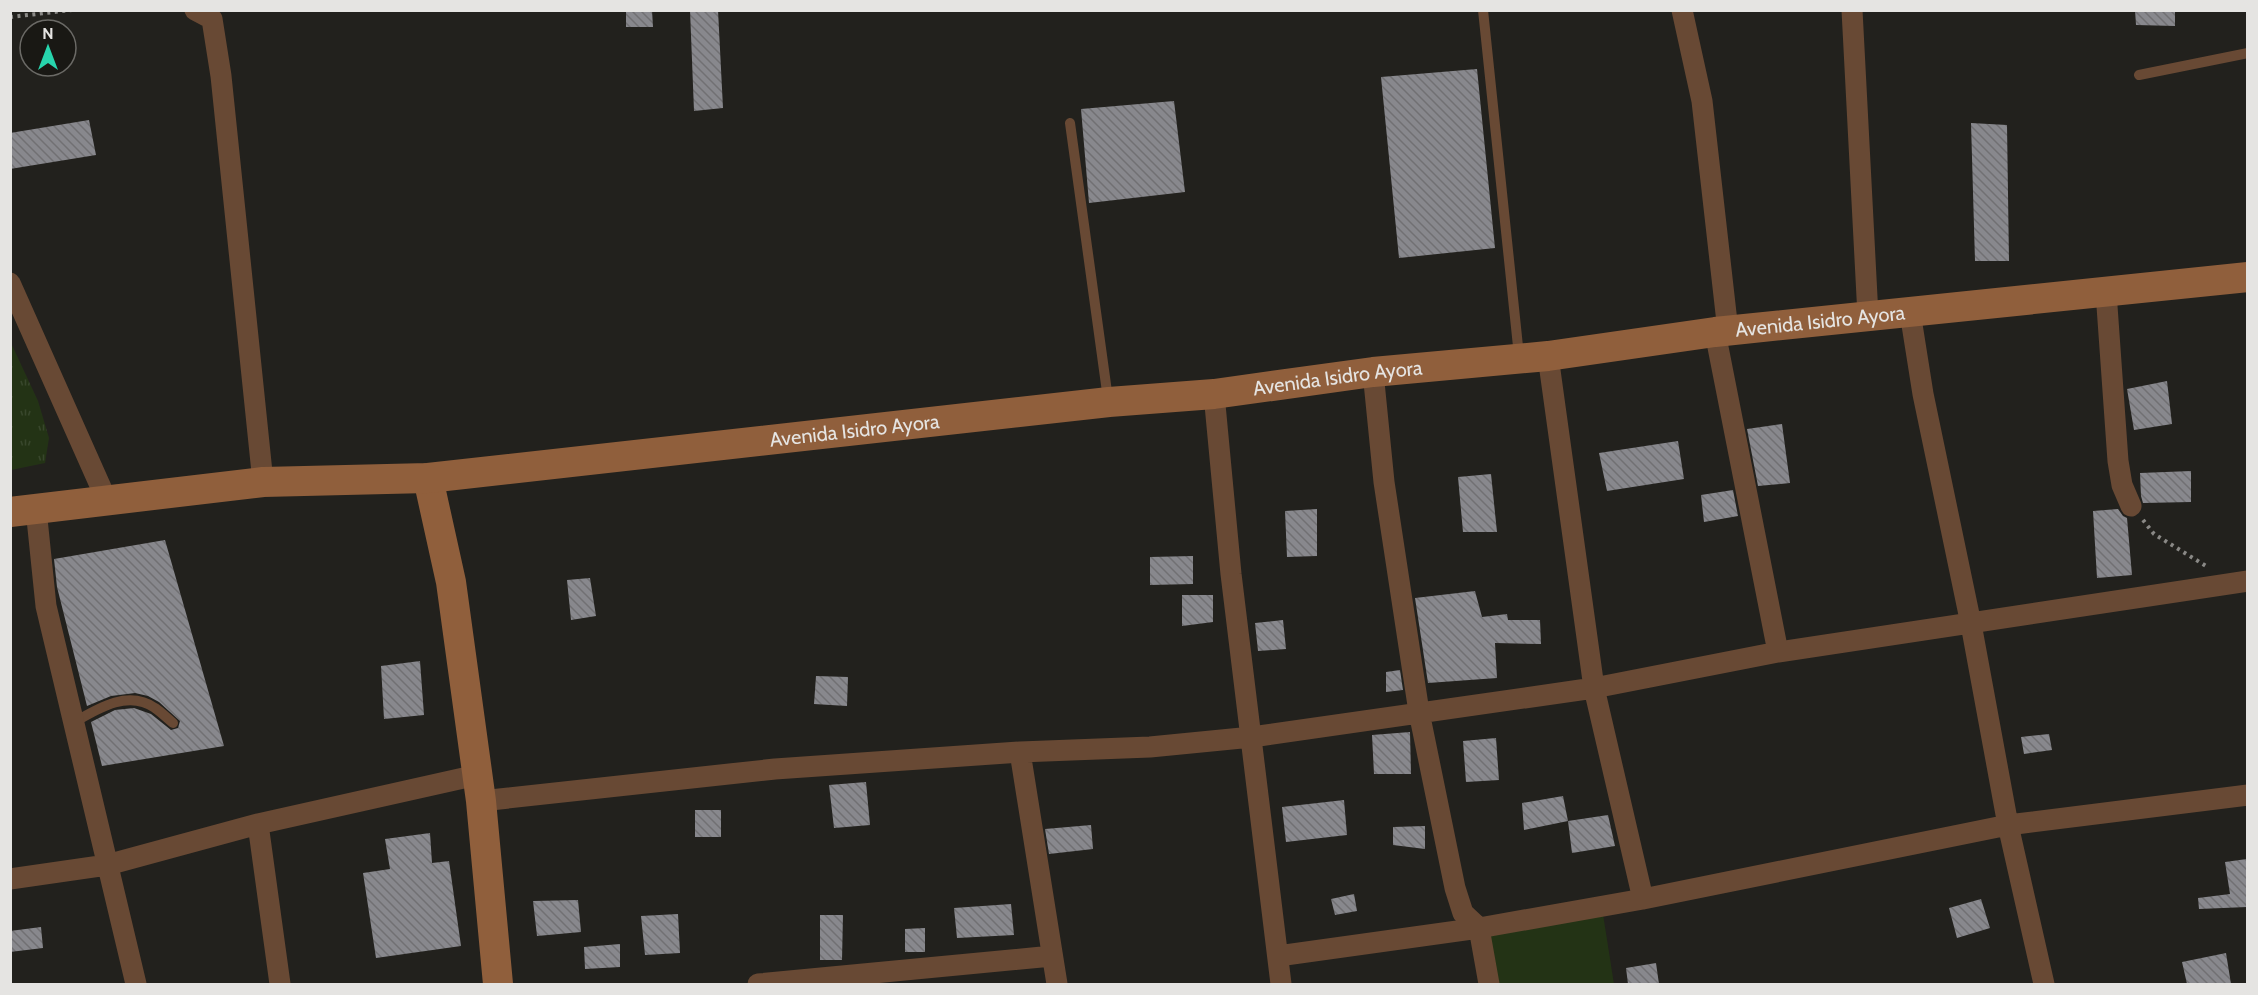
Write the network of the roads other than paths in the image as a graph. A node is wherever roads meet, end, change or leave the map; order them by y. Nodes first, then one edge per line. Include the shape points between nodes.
1 (195, 10) edge
2 (1483, 10) edge
3 (1682, 10) edge
4 (1852, 10) edge
5 (2247, 53) edge
6 (2139, 75) dead end
7 (1070, 123) dead end
8 (2247, 277) edge
9 (10, 283) edge
10 (2106, 292) junction
11 (1910, 312) junction
12 (1868, 316) junction
13 (1721, 332) junction
14 (1534, 357) junction
15 (1373, 372) junction
16 (1214, 394) junction
17 (1109, 402) junction
18 (428, 478) junction
19 (263, 482) junction
20 (107, 501) junction
21 (2131, 506) road end
22 (23, 510) edge
23 (2247, 581) edge
24 (1971, 624) junction
25 (1778, 652) junction
26 (1594, 688) junction
27 (1419, 712) junction
28 (73, 723) junction
29 (173, 723) dead end
30 (1252, 737) junction
31 (1020, 752) junction
32 (479, 788) junction
33 (2247, 795) edge
34 (258, 824) junction
35 (2008, 825) junction
36 (107, 865) junction
37 (10, 879) edge
38 (1643, 898) junction
39 (1479, 928) junction
40 (1052, 956) junction
41 (1278, 956) junction
42 (136, 984) edge
43 (280, 984) edge
44 (498, 984) edge
45 (758, 984) edge
46 (1057, 984) edge
47 (1281, 984) edge
48 (1489, 984) edge
49 (2044, 984) edge

1 - 19 street via 212,19 221,76
2 - 14 lane
3 - 13 street via 1702,101
4 - 12 street
5 - 6 lane
7 - 17 lane
8 - 10 street, Avenida Isidro Ayora
9 - 20 street
10 - 11 street, Avenida Isidro Ayora
10 - 21 street via 2118,461
11 - 12 street, Avenida Isidro Ayora
11 - 24 street
12 - 13 street, Avenida Isidro Ayora
13 - 14 street, Avenida Isidro Ayora
13 - 25 street
14 - 15 street, Avenida Isidro Ayora
14 - 26 street
15 - 16 street, Avenida Isidro Ayora
15 - 27 street via 1384,482
16 - 17 street, Avenida Isidro Ayora
16 - 30 street
17 - 18 street, Avenida Isidro Ayora
18 - 19 street, Avenida Isidro Ayora
18 - 32 street via 451,582
19 - 20 street, Avenida Isidro Ayora
20 - 22 street, Avenida Isidro Ayora
22 - 28 street
23 - 24 street
24 - 25 street
24 - 35 street
25 - 26 street
26 - 27 street
26 - 38 street
27 - 30 street
27 - 39 street via 1455,888 1463,913
28 - 29 lane via 103,705 130,700 153,706
28 - 36 street
30 - 31 street via 1149,747
30 - 41 street
31 - 32 street
31 - 40 street
32 - 34 street
32 - 44 street
33 - 35 street
34 - 36 street
34 - 43 street
35 - 38 street
35 - 49 street
36 - 37 street
36 - 42 street
38 - 39 street
39 - 41 street
39 - 48 street
40 - 45 street
40 - 46 street
41 - 47 street

